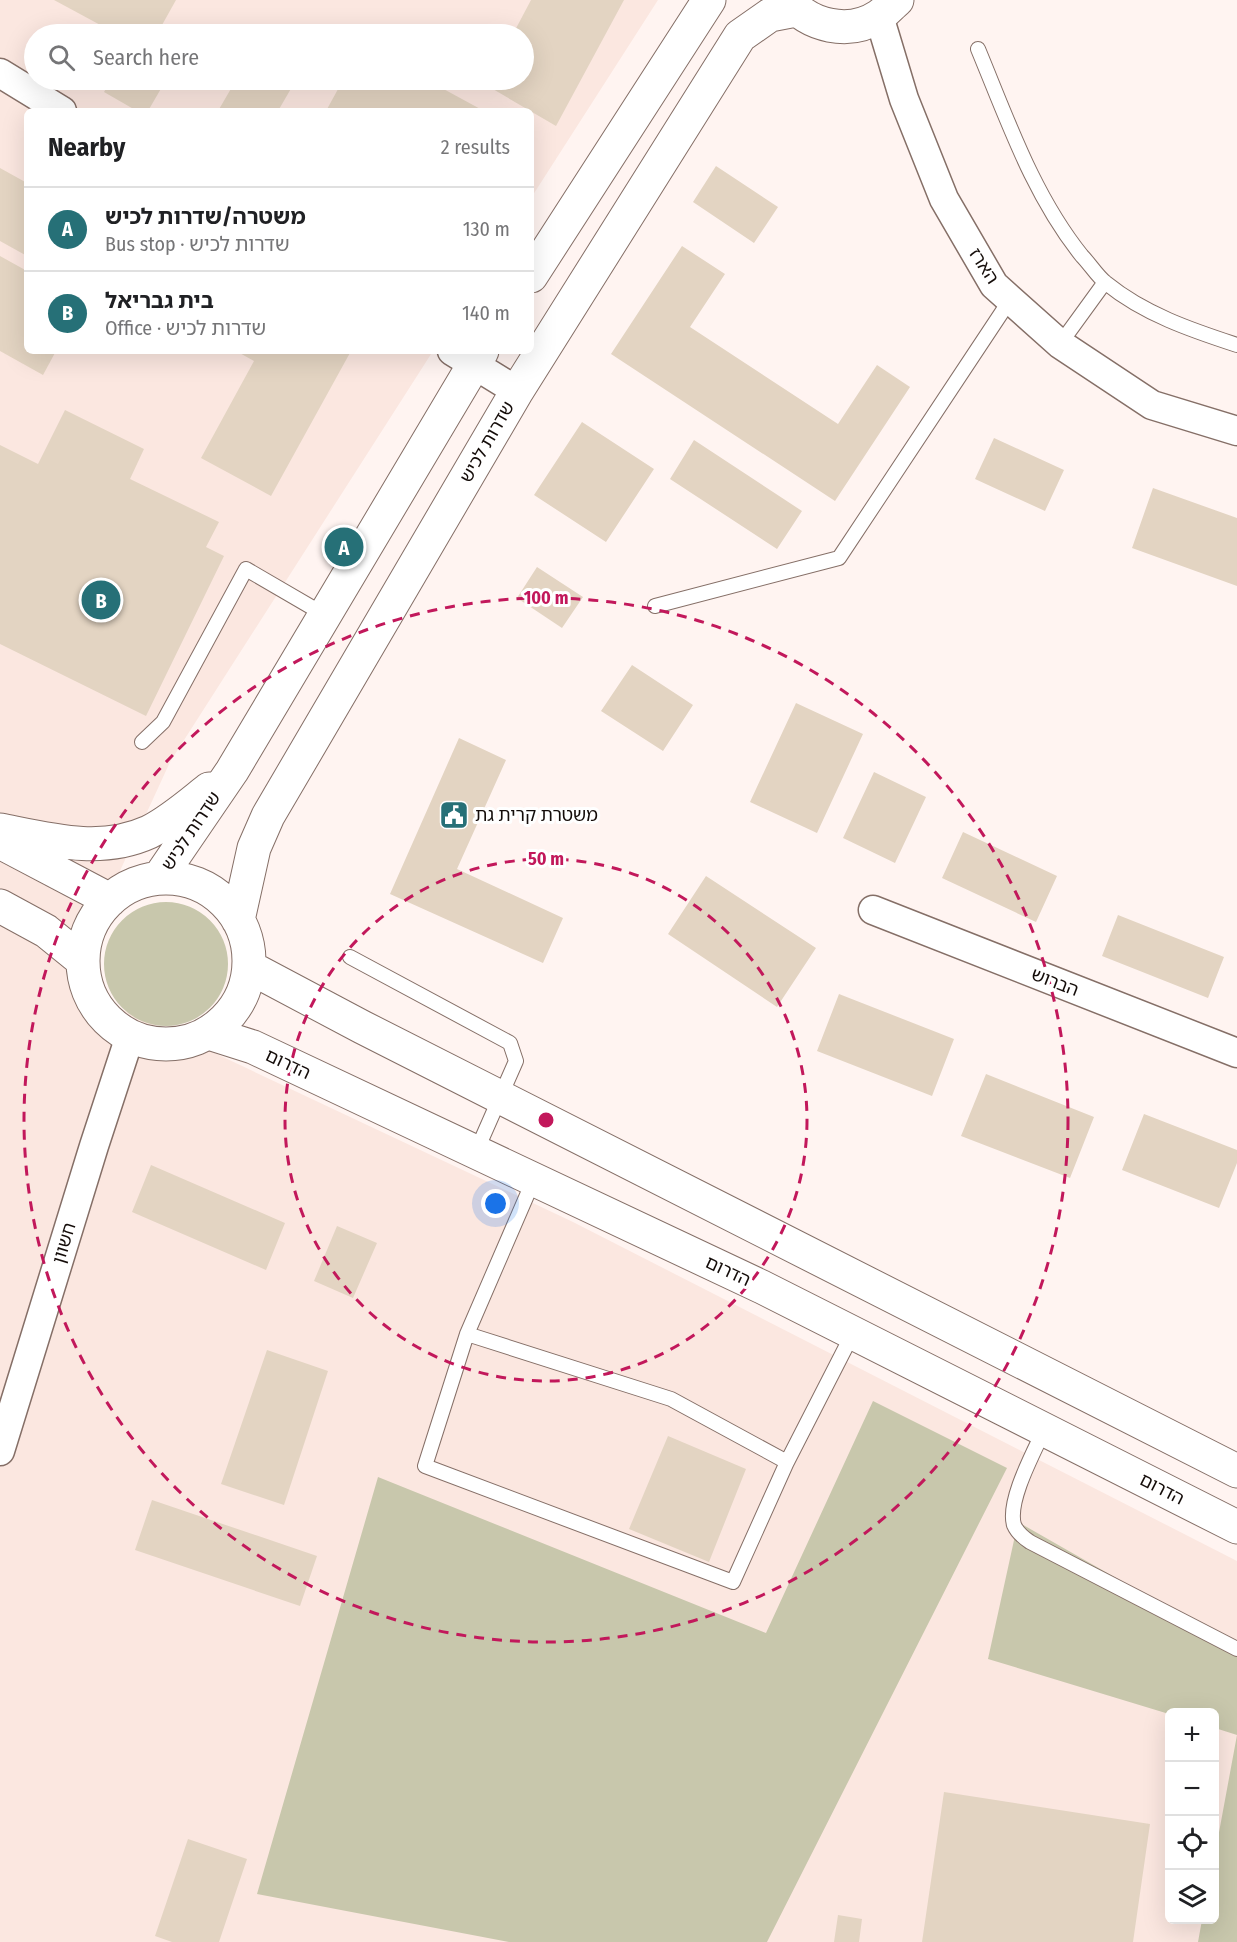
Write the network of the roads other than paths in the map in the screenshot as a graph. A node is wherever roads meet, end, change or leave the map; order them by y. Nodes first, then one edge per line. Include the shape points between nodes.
1 (709, 0) edge
2 (792, 5) edge
3 (888, 8) edge
4 (978, 50) dead end
5 (0, 73) edge
6 (24, 88) edge
7 (28, 90) edge
8 (57, 108) edge
9 (534, 271) edge
10 (1105, 282) junction
11 (1010, 300) junction
12 (1060, 344) junction
13 (1237, 345) edge
14 (469, 355) edge
15 (517, 391) junction
16 (1237, 431) edge
17 (655, 606) dead end
18 (325, 615) junction
19 (142, 742) dead end
20 (232, 771) junction
21 (0, 830) edge
22 (0, 843) edge
23 (159, 879) junction
24 (110, 900) junction
25 (0, 906) edge
26 (873, 910) dead end
27 (238, 920) junction
28 (350, 957) dead end
29 (83, 962) junction
30 (249, 967) junction
31 (209, 1034) junction
32 (130, 1036) junction
33 (1237, 1053) edge
34 (500, 1097) junction
35 (476, 1152) junction
36 (534, 1179) junction
37 (853, 1333) junction
38 (467, 1334) junction
39 (1044, 1430) junction
40 (0, 1451) edge
41 (787, 1462) junction
42 (1237, 1471) edge
43 (1237, 1527) edge
44 (1237, 1649) edge

1 - 9 main road
2 - 3 main road via 815,21 836,27 859,25
2 - 15 main road, שדרות לכיש via 740,36
3 - 11 street, הארז via 904,99 944,199 994,285
4 - 10 lane via 1036,187 1065,235
5 - 6 street
7 - 8 street
10 - 12 lane
10 - 13 lane via 1185,328
11 - 12 street, הארז
11 - 17 lane via 839,558
12 - 16 street, הארז via 1152,405
14 - 15 street
14 - 18 main road, שדרות לכיש
15 - 27 main road, שדרות לכיש via 268,816 254,848
18 - 19 lane via 246,569 163,722
18 - 20 main road, שדרות לכיש
20 - 21 main road via 149,832 110,844 69,843
20 - 23 main road, שדרות לכיש
22 - 24 main road
23 - 24 main road via 133,885
23 - 27 main road via 177,879 204,888 227,905
24 - 29 main road via 95,918 86,939
25 - 29 main road via 46,931
26 - 33 street, הברוש
27 - 30 main road via 247,943
28 - 34 lane via 510,1043 516,1061
29 - 32 main road via 86,984 96,1006
30 - 31 main road via 246,987 237,1005
30 - 34 main road
31 - 32 main road via 183,1043 156,1044
31 - 35 main road, הדרום via 253,1047
32 - 40 street, חשוון
34 - 35 lane
34 - 42 main road
35 - 36 main road, הדרום
36 - 37 main road, הדרום
36 - 38 lane
37 - 39 main road, הדרום
37 - 41 lane
38 - 41 lane via 671,1399
38 - 41 lane via 425,1466 733,1582
39 - 43 main road, הדרום
39 - 44 lane via 1014,1503 1014,1524 1020,1534

